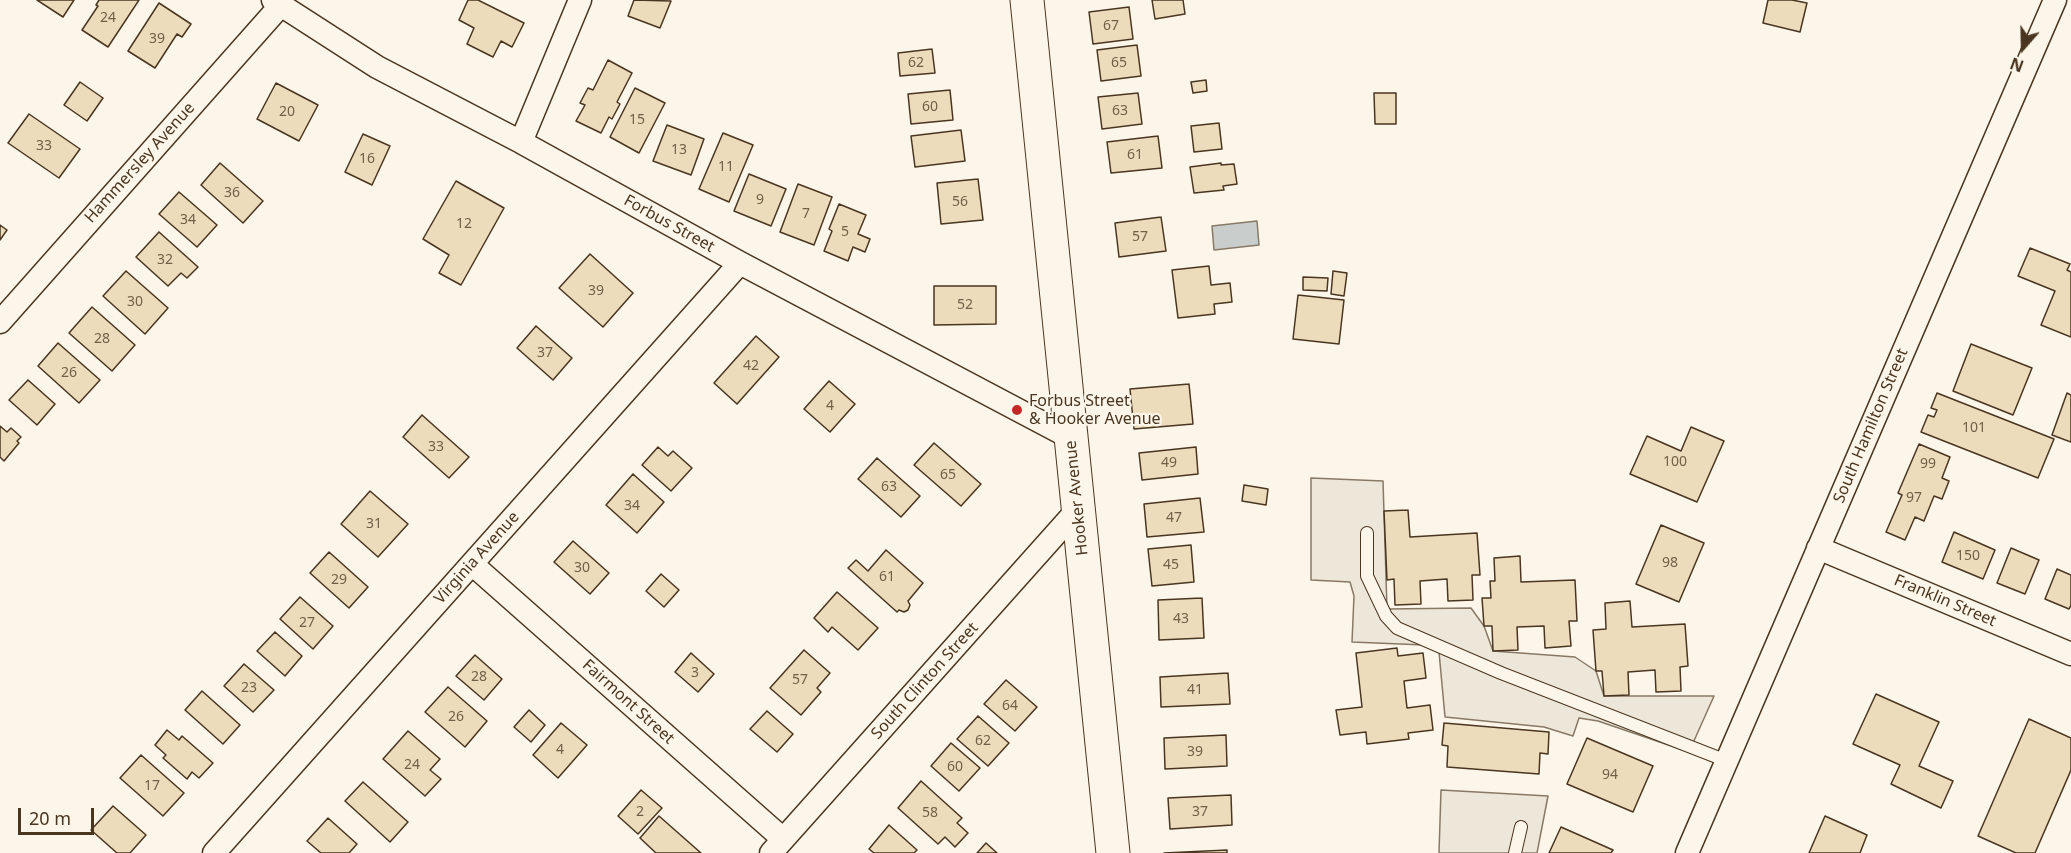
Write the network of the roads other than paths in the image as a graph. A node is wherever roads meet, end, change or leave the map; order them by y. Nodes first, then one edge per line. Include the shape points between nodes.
1 (580, 0) edge
2 (1027, 0) edge
3 (2055, 0) edge
4 (277, 3) edge
5 (521, 142) junction
6 (740, 263) junction
7 (0, 322) edge
8 (1071, 438) junction
9 (1078, 509) junction
10 (1367, 533) dead end
11 (1818, 548) junction
12 (472, 564) junction
13 (2071, 654) edge
14 (1727, 760) junction
15 (1521, 826) dead end
16 (777, 846) edge
17 (214, 853) edge
18 (1113, 853) edge
19 (1515, 853) edge
20 (1687, 853) edge

1 - 5 street
2 - 8 street, Hooker Avenue
3 - 11 street, South Hamilton Street
4 - 5 street, Forbus Street via 377,67
4 - 7 street, Hammersley Avenue
5 - 6 street, Forbus Street
6 - 8 street, Forbus Street
6 - 12 street, Virginia Avenue
8 - 9 street, Hooker Avenue
9 - 16 street, South Clinton Street
9 - 18 street, Hooker Avenue
10 - 14 lane via 1368,576 1386,616 1397,628 1501,674
11 - 13 street, Franklin Street
11 - 14 street, South Hamilton Street
12 - 16 street, Fairmont Street
12 - 17 street, Virginia Avenue
14 - 20 street, South Hamilton Street
15 - 19 lane

